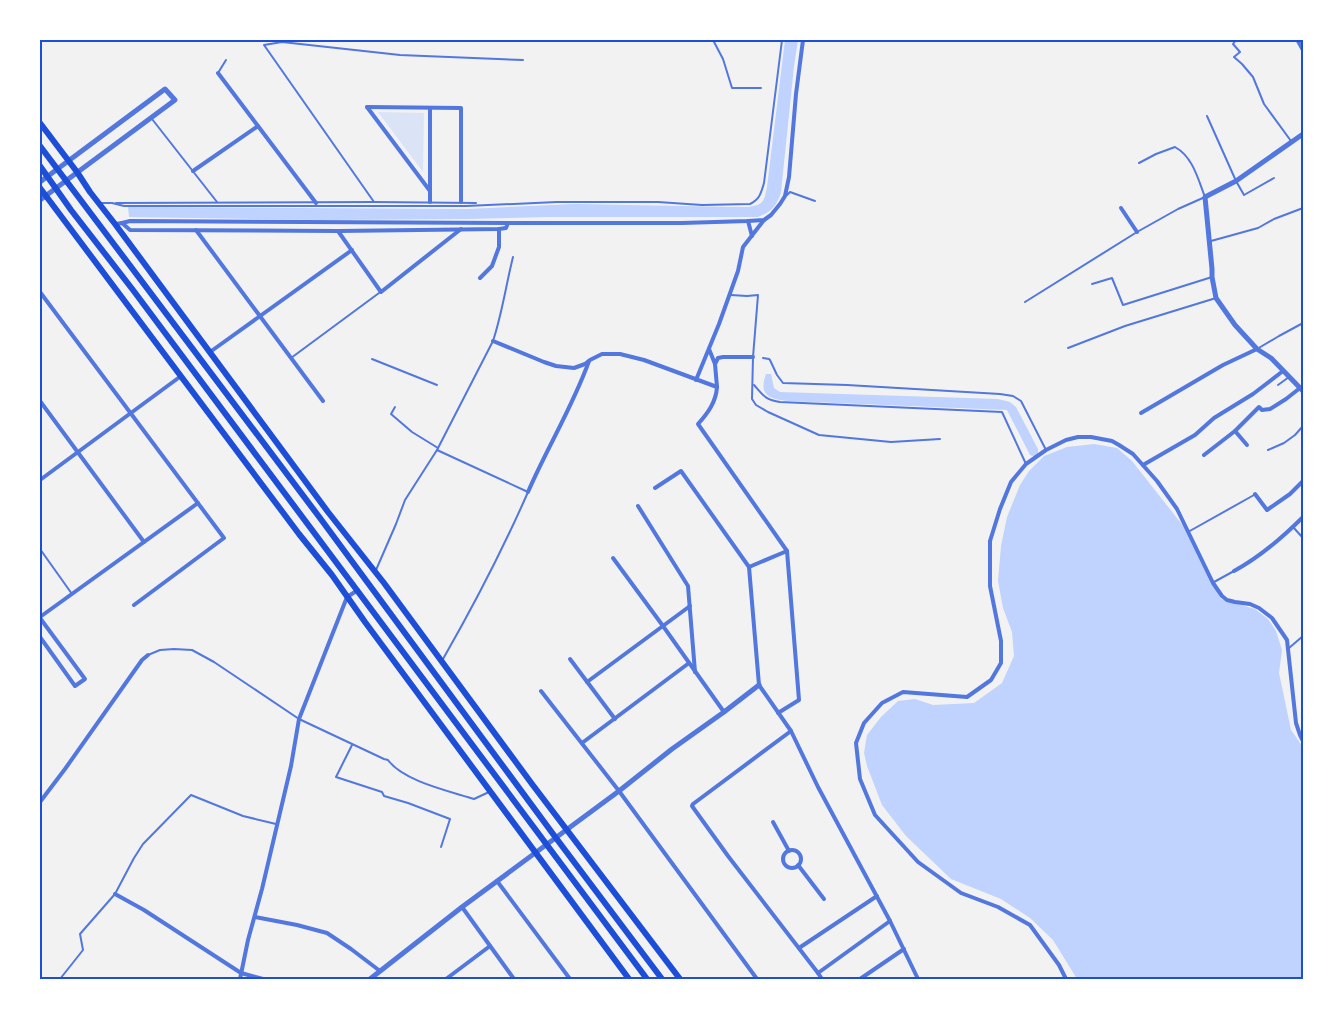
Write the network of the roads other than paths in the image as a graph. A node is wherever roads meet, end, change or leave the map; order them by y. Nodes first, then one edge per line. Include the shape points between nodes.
1 (713, 40) edge
2 (782, 40) edge
3 (804, 40) edge
4 (1236, 40) edge
5 (1298, 40) edge
6 (1303, 49) edge
7 (226, 60) dead end
8 (523, 60) dead end
9 (218, 73) joint
10 (761, 88) dead end
11 (430, 108) junction
12 (1208, 116) dead end
13 (151, 117) junction
14 (40, 123) edge
15 (258, 126) junction
16 (1303, 134) edge
17 (1292, 143) junction
18 (40, 146) edge
19 (68, 161) junction
20 (1139, 163) dead end
21 (40, 166) edge
22 (57, 169) junction
23 (193, 171) junction
24 (77, 172) junction
25 (1303, 174) edge
26 (48, 176) junction
27 (1274, 178) dead end
28 (1303, 178) edge
29 (66, 181) junction
30 (1236, 181) junction
31 (40, 182) edge
32 (40, 188) edge
33 (56, 188) junction
34 (430, 191) junction
35 (785, 196) junction
36 (1205, 197) junction
37 (43, 198) edge
38 (815, 201) dead end
39 (374, 202) junction
40 (430, 202) junction
41 (461, 202) junction
42 (476, 202) dead end
43 (112, 203) junction
44 (217, 203) junction
45 (316, 203) junction
46 (99, 204) junction
47 (1120, 208) dead end
48 (1303, 208) edge
49 (764, 220) junction
50 (748, 222) junction
51 (118, 224) junction
52 (508, 224) junction
53 (461, 229) junction
54 (499, 229) junction
55 (196, 230) junction
56 (338, 231) junction
57 (1137, 232) junction
58 (752, 236) junction
59 (1209, 242) junction
60 (352, 250) junction
61 (513, 256) dead end
62 (1212, 277) junction
63 (480, 278) dead end
64 (1092, 284) dead end
65 (40, 292) edge
66 (381, 292) junction
67 (730, 294) junction
68 (1216, 298) junction
69 (1025, 302) dead end
70 (260, 315) junction
71 (1303, 323) edge
72 (493, 341) junction
73 (1068, 348) dead end
74 (709, 349) junction
75 (1257, 349) junction
76 (209, 353) junction
77 (753, 357) junction
78 (291, 358) junction
79 (763, 358) dead end
80 (372, 359) dead end
81 (590, 360) junction
82 (715, 364) junction
83 (1282, 371) junction
84 (181, 376) junction
85 (1289, 376) junction
86 (696, 380) junction
87 (753, 384) junction
88 (1278, 385) dead end
89 (437, 386) dead end
90 (717, 387) junction
91 (1302, 388) edge
92 (40, 401) edge
93 (323, 401) dead end
94 (394, 407) dead end
95 (131, 413) junction
96 (1141, 413) dead end
97 (1303, 426) edge
98 (1235, 431) junction
99 (940, 439) dead end
100 (1247, 445) dead end
101 (437, 449) junction
102 (1046, 450) junction
103 (1268, 450) dead end
104 (78, 452) junction
105 (1204, 455) dead end
106 (1026, 464) junction
107 (1143, 465) junction
108 (40, 473) edge
109 (42, 479) edge
110 (1303, 481) edge
111 (655, 488) dead end
112 (528, 492) junction
113 (1255, 494) joint
114 (198, 503) junction
115 (638, 506) dead end
116 (1303, 517) edge
117 (1293, 527) junction
118 (1188, 532) junction
119 (1303, 538) edge
120 (144, 542) junction
121 (40, 549) edge
122 (787, 551) junction
123 (613, 558) dead end
124 (749, 567) junction
125 (1234, 571) joint
126 (375, 572) junction
127 (368, 582) junction
128 (1213, 583) junction
129 (358, 590) junction
130 (72, 594) junction
131 (347, 597) junction
132 (134, 605) dead end
133 (690, 606) junction
134 (40, 618) edge
135 (663, 626) junction
136 (1303, 636) edge
137 (40, 637) edge
138 (57, 641) junction
139 (48, 648) junction
140 (1289, 648) junction
141 (148, 655) joint
142 (570, 659) dead end
143 (442, 661) junction
144 (689, 663) junction
145 (695, 672) junction
146 (587, 682) junction
147 (759, 685) junction
148 (542, 691) dead end
149 (724, 712) junction
150 (778, 713) junction
151 (299, 719) junction
152 (615, 720) junction
153 (791, 731) junction
154 (1301, 734) edge
155 (1303, 741) edge
156 (582, 743) junction
157 (352, 744) junction
158 (491, 791) junction
159 (619, 792) junction
160 (40, 802) edge
161 (772, 822) dead end
162 (277, 824) junction
163 (567, 829) junction
164 (556, 838) junction
165 (546, 846) junction
166 (441, 847) dead end
167 (789, 851) junction
168 (536, 854) junction
169 (798, 865) junction
170 (497, 881) junction
171 (115, 894) junction
172 (877, 896) junction
173 (824, 899) dead end
174 (462, 907) junction
175 (255, 917) junction
176 (890, 921) junction
177 (490, 946) junction
178 (799, 948) junction
179 (904, 949) junction
180 (380, 971) junction
181 (241, 973) junction
182 (818, 973) junction
183 (60, 979) edge
184 (240, 979) edge
185 (263, 979) edge
186 (370, 979) edge
187 (446, 979) edge
188 (514, 979) edge
189 (570, 979) edge
190 (629, 979) edge
191 (647, 979) edge
192 (662, 979) edge
193 (680, 979) edge
194 (757, 979) edge
195 (822, 979) edge
196 (860, 979) edge
197 (918, 979) edge
198 (1066, 979) edge

1 - 10 lane via 732,88
2 - 43 lane via 764,183 760,196 750,204 124,206
3 - 35 street
4 - 17 lane via 1233,44 1240,52 1234,57 1253,78 1264,104
5 - 6 street
7 - 9 lane
8 - 39 lane via 400,55 282,42 264,45
9 - 15 street
11 - 34 street
11 - 34 street via 368,107
11 - 41 street via 461,108
12 - 30 lane
13 - 19 street via 175,100 166,88
13 - 23 lane
13 - 24 street
14 - 19 main road
15 - 23 street
15 - 45 street
16 - 17 street
17 - 30 street
18 - 22 main road
19 - 22 street
19 - 24 main road
20 - 36 lane via 1175,146 1191,163
21 - 26 main road
22 - 26 street
22 - 29 main road
23 - 44 lane
24 - 29 street
24 - 46 main road
25 - 28 lane
26 - 31 street
26 - 33 main road
27 - 30 lane via 1244,195
29 - 33 street
29 - 127 main road
30 - 36 street
32 - 37 main road
33 - 37 street
33 - 129 main road
34 - 40 street
35 - 38 lane via 790,192
35 - 49 street
36 - 57 lane
36 - 59 street
37 - 84 main road
39 - 40 lane
39 - 45 lane
40 - 41 lane
41 - 42 lane
43 - 44 lane
43 - 46 lane
44 - 45 lane
46 - 51 main road
47 - 57 street
48 - 59 lane via 1258,228
49 - 50 street
49 - 58 street
50 - 52 street
50 - 58 street
51 - 52 street via 130,221
51 - 55 street via 130,230
51 - 76 main road
52 - 54 street via 506,228
53 - 54 street
53 - 56 street
53 - 66 street
54 - 63 street via 499,247 492,266
55 - 56 street
55 - 70 street
56 - 60 street
57 - 69 lane
58 - 67 street via 743,247
59 - 62 street
60 - 66 street
60 - 70 street
61 - 72 lane
62 - 64 lane via 1123,305 1112,278
62 - 68 street
65 - 95 street
66 - 78 lane
67 - 74 street
67 - 77 lane via 758,295
68 - 73 lane via 1125,326
68 - 75 street
70 - 76 street
70 - 78 street
71 - 75 lane
72 - 81 street via 556,366 580,367
72 - 101 lane
74 - 82 street
74 - 86 street
75 - 83 street
75 - 96 street
76 - 126 main road
77 - 82 street via 723,357 718,358
77 - 87 lane
78 - 93 street
79 - 102 lane via 769,358 783,383 1013,396 1021,401
80 - 89 lane
81 - 86 street via 602,354 620,354
81 - 112 street
82 - 90 street
83 - 85 street
83 - 107 street via 1214,418 1195,436
84 - 95 street
84 - 131 main road
85 - 88 lane
85 - 91 street
86 - 90 street
87 - 99 lane via 752,400 756,405 819,435 891,442
87 - 106 lane via 770,401 1002,412
90 - 122 street via 712,406 698,424
91 - 98 street via 1270,409 1259,407
92 - 104 street
94 - 101 lane via 391,414
95 - 104 street
95 - 114 street
97 - 103 lane via 1284,443
98 - 100 street
98 - 105 street
101 - 112 lane
101 - 126 lane via 405,500
102 - 106 street
102 - 107 street via 1078,437 1097,438 1120,445
104 - 109 street
104 - 120 street
106 - 198 street via 1011,482 990,542 990,586 1001,640 1001,663 992,680 966,697 903,692 882,703 864,723 856,743 860,779 874,815 918,862 961,893 998,907 1030,925
107 - 118 street via 1177,509
108 - 109 street
110 - 113 street via 1267,510
111 - 124 street via 680,471
112 - 143 lane via 468,616
113 - 118 lane
114 - 120 street
114 - 132 street via 224,538
115 - 133 street via 688,586
116 - 117 street
117 - 119 lane
117 - 125 street via 1251,562
118 - 128 street
120 - 130 street
121 - 130 lane
122 - 124 street
122 - 150 street via 799,700
123 - 135 street
124 - 147 street
125 - 128 lane
126 - 127 lane
126 - 143 main road
127 - 164 main road
128 - 140 street via 1227,600 1250,604 1272,618
129 - 131 street
129 - 165 main road
130 - 134 street
131 - 151 street
131 - 158 main road
133 - 135 street
133 - 145 street
134 - 138 street
135 - 144 street
135 - 146 street
136 - 140 lane
137 - 139 street
138 - 139 street
138 - 139 street via 85,679 74,686
140 - 154 street via 1293,706
141 - 151 lane via 160,650 192,650
141 - 160 street
142 - 146 street
143 - 163 main road
144 - 145 street
144 - 152 street
145 - 149 street
146 - 152 street
147 - 149 street
147 - 150 street
148 - 156 street
149 - 159 street
150 - 153 street
151 - 157 lane
151 - 162 street
152 - 156 street
153 - 172 street
153 - 178 street via 692,806
154 - 155 street
156 - 159 street
157 - 158 lane via 388,760 416,780 474,799
157 - 166 lane via 336,777 450,819
158 - 168 main road
159 - 163 street
159 - 194 street
161 - 167 street
162 - 171 lane via 244,816 191,795 143,844
162 - 175 street
163 - 164 street
163 - 193 main road
164 - 165 street
164 - 192 main road
165 - 168 street
165 - 191 main road
167 - 169 street via 799,854 801,860
167 - 169 street via 784,854 784,862 790,868
168 - 170 street
168 - 190 main road
169 - 173 street
170 - 174 street
170 - 189 street
171 - 181 street
171 - 183 lane via 80,934 83,950
172 - 176 street
172 - 178 street
174 - 177 street
174 - 180 street
175 - 180 street via 327,933
175 - 181 street
176 - 179 street
176 - 182 street
177 - 187 street
177 - 188 street
178 - 182 street
179 - 196 street
179 - 197 street
180 - 186 street
181 - 184 street
181 - 185 street
182 - 195 street

